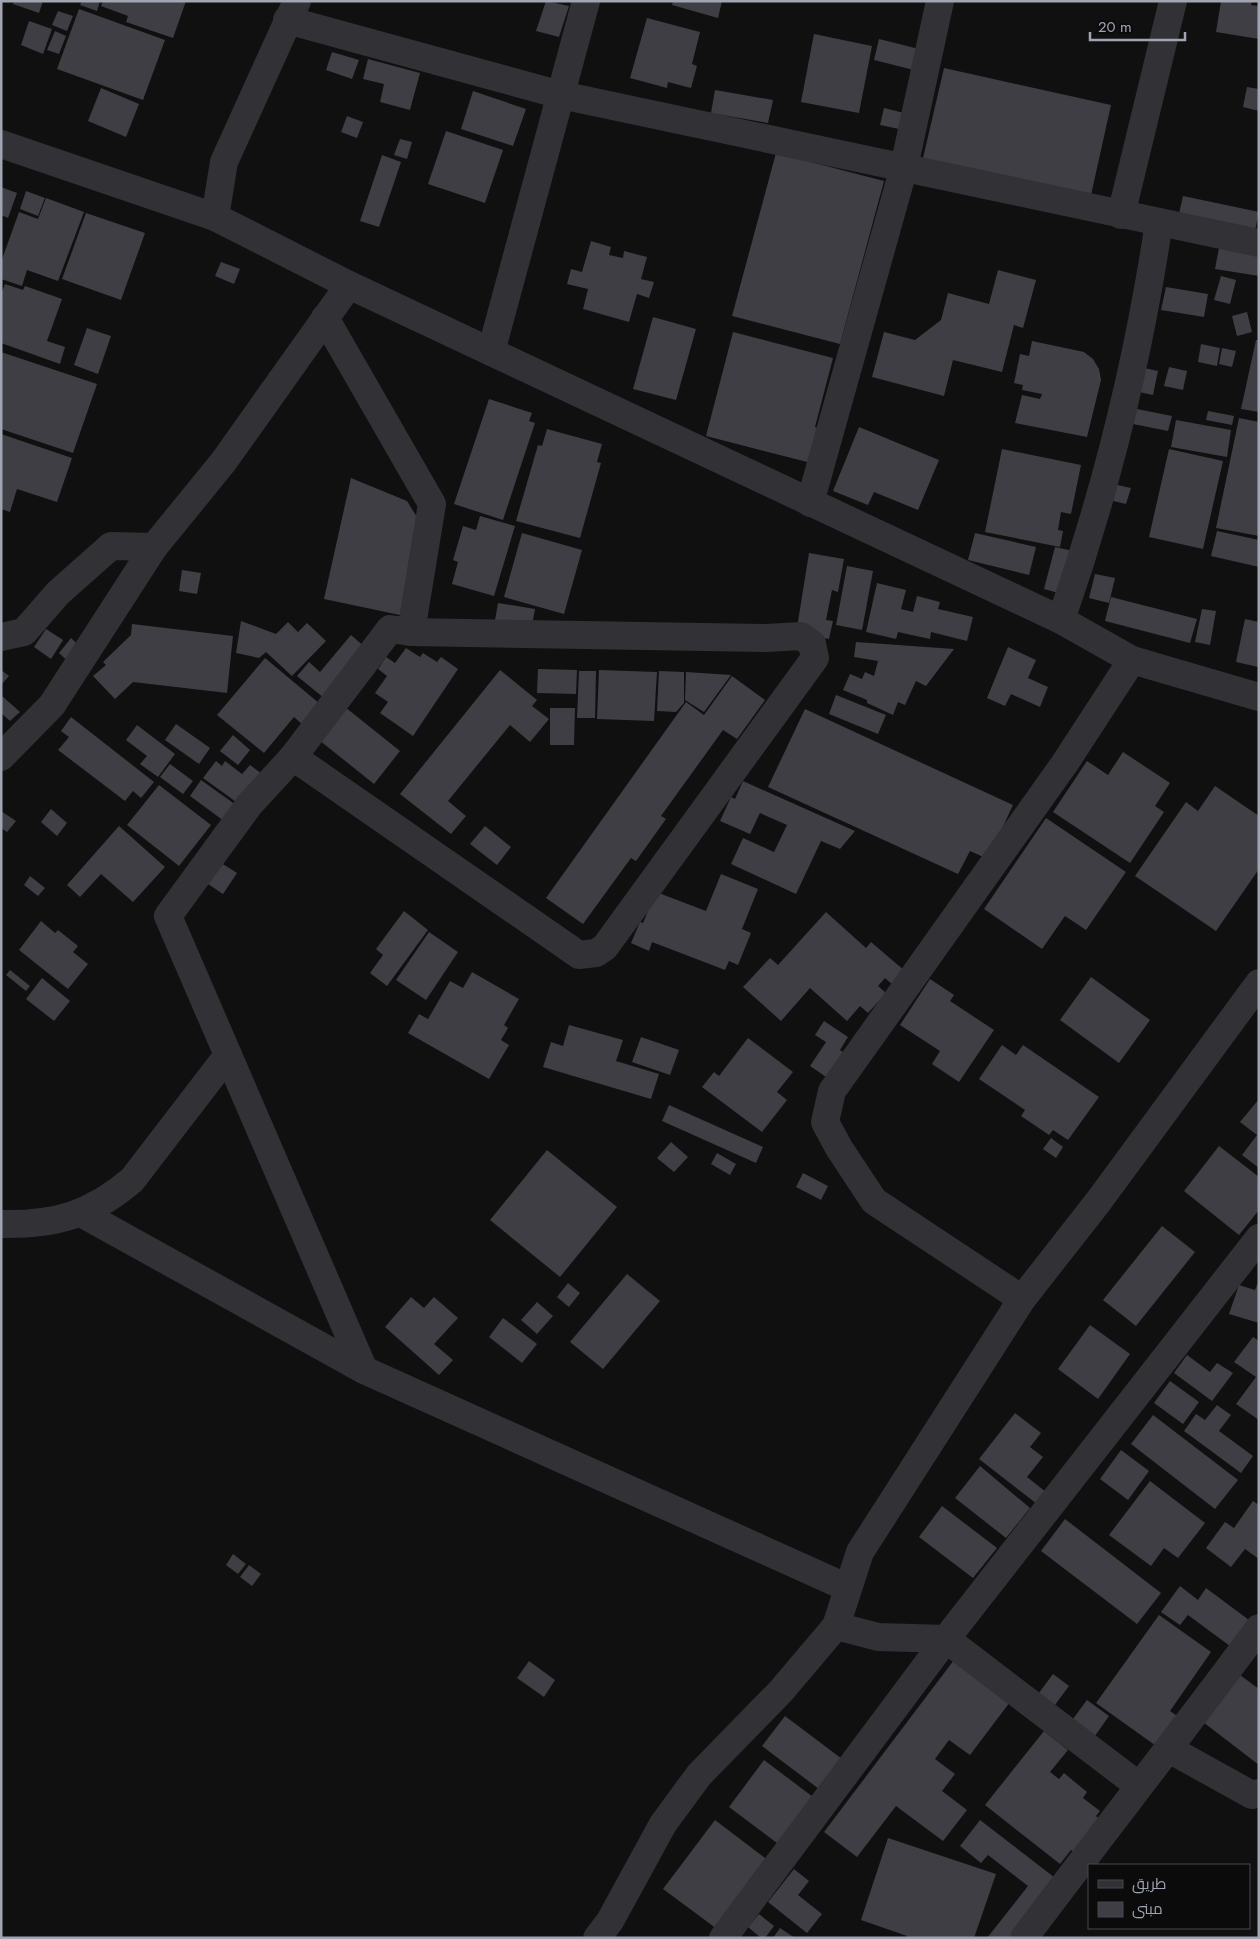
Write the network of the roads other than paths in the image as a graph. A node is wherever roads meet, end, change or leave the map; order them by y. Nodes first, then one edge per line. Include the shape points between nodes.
1 (586, 1) edge
2 (940, 1) edge
3 (1173, 1) edge
4 (292, 10) edge
5 (561, 96) junction
6 (1, 144) edge
7 (904, 167) junction
8 (1122, 215) junction
9 (215, 218) junction
10 (1159, 222) junction
11 (1259, 243) edge
12 (349, 285) junction
13 (325, 318) junction
14 (491, 352) junction
15 (810, 503) junction
16 (154, 547) junction
17 (1061, 620) junction
18 (411, 632) junction
19 (1, 637) edge
20 (1132, 660) junction
21 (1259, 697) edge
22 (1, 757) edge
23 (294, 757) junction
24 (1259, 983) edge
25 (228, 1054) junction
26 (81, 1213) junction
27 (1, 1224) edge
28 (1259, 1238) edge
29 (1022, 1299) junction
30 (364, 1370) junction
31 (848, 1588) junction
32 (836, 1626) junction
33 (1259, 1628) edge
34 (946, 1639) junction
35 (1169, 1749) junction
36 (1139, 1786) junction
37 (1259, 1793) edge
38 (597, 1938) edge
39 (723, 1938) edge
40 (1024, 1938) edge

1 - 5 street
2 - 7 street
3 - 8 street
4 - 5 street
4 - 9 street via 224,162
5 - 7 street
5 - 14 street
6 - 9 street
7 - 8 street
7 - 15 street
8 - 10 street
9 - 12 street
10 - 11 street
10 - 17 street via 1147,303 1116,433 1086,548
12 - 13 street
12 - 14 street
13 - 16 street via 224,461
13 - 18 street via 432,504
14 - 15 street
15 - 17 street
16 - 19 street via 111,546 58,592 24,632
16 - 22 street via 52,705
17 - 20 street
18 - 23 street via 390,628
18 - 23 street via 801,636 812,644 815,658 605,947 596,953 579,955
20 - 21 street
20 - 29 street via 1065,763 832,1091 826,1122 874,1201
23 - 25 street via 249,805 168,916
24 - 29 street via 1098,1202
25 - 26 street via 132,1180
25 - 30 street
26 - 27 street via 46,1223
26 - 30 street
28 - 34 street
29 - 31 street via 860,1552
30 - 31 street
31 - 32 street
32 - 34 street via 878,1637
32 - 38 street via 781,1691 699,1775 663,1824 610,1921
33 - 35 street
34 - 36 street
34 - 39 street
35 - 36 street
35 - 37 street via 1252,1795
36 - 40 street

